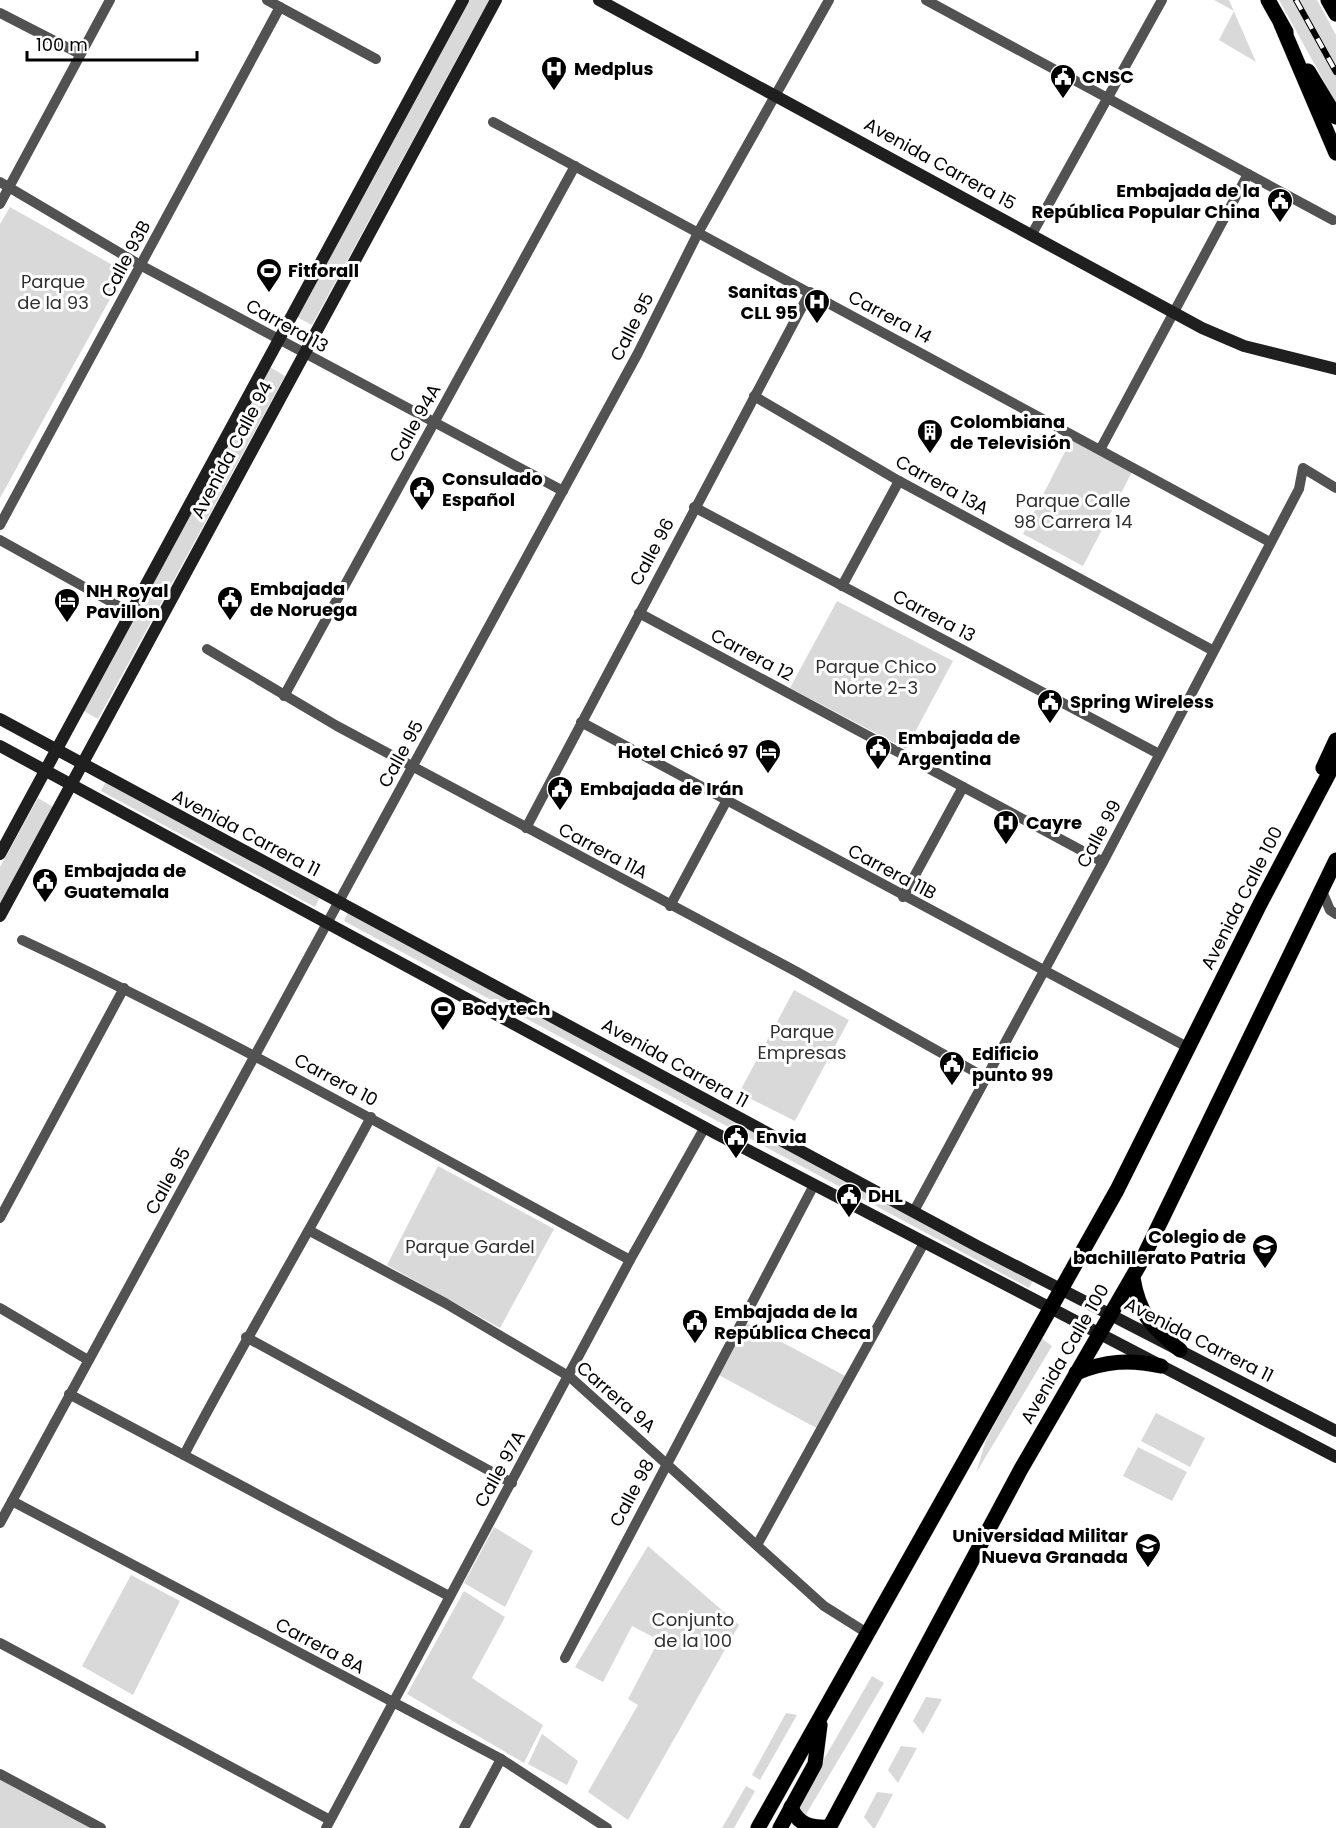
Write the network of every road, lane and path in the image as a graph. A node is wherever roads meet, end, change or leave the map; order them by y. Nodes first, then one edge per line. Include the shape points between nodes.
1 (110, 0) edge
2 (267, 0) edge
3 (463, 0) edge
4 (496, 0) edge
5 (599, 0) edge
6 (829, 0) edge
7 (926, 0) edge
8 (1162, 0) edge
9 (1269, 0) edge
10 (1328, 0) edge
11 (280, 7) junction
12 (0, 14) edge
13 (1336, 14) edge
14 (1281, 24) junction
15 (80, 54) junction
16 (376, 59) dead end
17 (777, 96) junction
18 (1107, 97) junction
19 (1336, 117) edge
20 (493, 122) dead end
21 (1336, 153) edge
22 (575, 166) junction
23 (1248, 174) junction
24 (5, 184) edge
25 (0, 204) edge
26 (1333, 220) dead end
27 (699, 231) junction
28 (1032, 234) junction
29 (142, 266) junction
30 (810, 292) junction
31 (1174, 313) junction
32 (278, 340) junction
33 (305, 354) junction
34 (1336, 369) edge
35 (754, 396) junction
36 (434, 423) junction
37 (1101, 448) junction
38 (899, 481) junction
39 (1336, 488) edge
40 (563, 491) junction
41 (694, 507) junction
42 (0, 525) edge
43 (0, 540) edge
44 (1270, 542) junction
45 (842, 586) junction
46 (131, 613) junction
47 (639, 613) junction
48 (207, 649) dead end
49 (1212, 650) junction
50 (284, 696) junction
51 (0, 719) edge
52 (581, 722) junction
53 (1336, 740) edge
54 (0, 746) edge
55 (56, 751) junction
56 (1159, 754) junction
57 (1336, 760) edge
58 (82, 765) junction
59 (414, 766) junction
60 (45, 771) junction
61 (71, 785) junction
62 (963, 787) junction
63 (727, 800) junction
64 (526, 828) junction
65 (0, 854) edge
66 (1336, 860) edge
67 (1103, 862) junction
68 (903, 897) junction
69 (1319, 897) junction
70 (339, 903) junction
71 (1260, 904) junction
72 (670, 906) junction
73 (1333, 912) edge
74 (0, 916) edge
75 (328, 924) junction
76 (22, 940) dead end
77 (1043, 972) junction
78 (124, 988) junction
79 (1189, 1048) junction
80 (255, 1057) junction
81 (986, 1078) junction
82 (371, 1117) junction
83 (705, 1127) junction
84 (814, 1185) junction
85 (914, 1211) junction
86 (0, 1218) edge
87 (310, 1231) junction
88 (924, 1243) junction
89 (630, 1260) junction
90 (1132, 1278) junction
91 (1061, 1290) junction
92 (0, 1308) edge
93 (1050, 1309) junction
94 (1111, 1315) junction
95 (1100, 1334) junction
96 (246, 1337) junction
97 (1180, 1350) junction
98 (88, 1360) junction
99 (1161, 1366) junction
100 (1076, 1373) junction
101 (570, 1377) junction
102 (69, 1394) junction
103 (1336, 1431) edge
104 (184, 1455) junction
105 (1336, 1457) edge
106 (666, 1464) junction
107 (512, 1483) junction
108 (12, 1501) junction
109 (0, 1523) edge
110 (757, 1545) junction
111 (449, 1596) junction
112 (867, 1633) junction
113 (0, 1643) edge
114 (564, 1658) dead end
115 (391, 1703) junction
116 (821, 1716) junction
117 (501, 1759) junction
118 (0, 1774) edge
119 (770, 1806) junction
120 (791, 1807) junction
121 (590, 1817) junction
122 (328, 1824) edge
123 (101, 1828) edge
124 (464, 1828) edge
125 (584, 1828) edge
126 (607, 1828) edge
127 (758, 1828) edge
128 (773, 1828) edge
129 (780, 1828) edge
130 (829, 1828) edge

1 - 15 street
2 - 11 street
3 - 32 main road, Avenida Calle 94
4 - 33 main road, Avenida Calle 94
5 - 17 main road, Avenida Carrera 15
6 - 17 street, Calle 95
7 - 18 street
8 - 18 street
9 - 14 main road
10 - 13 main road
11 - 16 street
11 - 29 street, Calle 93B
12 - 15 street
14 - 19 main road
14 - 21 main road
15 - 24 street
17 - 27 street, Calle 95
17 - 28 main road, Avenida Carrera 15
18 - 23 street
18 - 28 street
20 - 22 street, Carrera 14
22 - 27 street, Carrera 14
22 - 36 street, Calle 94A
23 - 26 street
23 - 31 street
24 - 25 street
24 - 29 street, Carrera 13
27 - 30 street, Carrera 14
27 - 40 street, Calle 95
28 - 31 main road, Avenida Carrera 15
29 - 32 street, Carrera 13
29 - 42 street, Calle 93B
30 - 35 street, Calle 96
30 - 37 street, Carrera 14
31 - 34 main road, Avenida Carrera 15 via 1244,346
31 - 37 street
32 - 33 street, Carrera 13
32 - 46 main road, Avenida Calle 94
33 - 36 street, Carrera 13
33 - 58 main road, Avenida Calle 94
35 - 38 street, Carrera 13A
35 - 41 street, Calle 96
36 - 40 street, Carrera 13
36 - 50 street, Calle 94A
37 - 44 street, Carrera 14
38 - 45 street
38 - 49 street, Carrera 13A
39 - 44 street, Calle 99 via 1303,468 1299,489
40 - 59 street, Calle 95
41 - 45 street, Carrera 13
41 - 47 street, Calle 96
43 - 46 street
44 - 49 street, Calle 99
45 - 56 street, Carrera 13
46 - 55 main road, Avenida Calle 94
47 - 52 street, Calle 96
47 - 62 street, Carrera 12
48 - 50 street, Carrera 11A
49 - 56 street, Calle 99
50 - 59 street, Carrera 11A
51 - 55 main road, Avenida Carrera 11
52 - 63 street, Carrera 11B
52 - 64 street, Calle 96
53 - 71 main road
54 - 60 main road
55 - 58 main road, Avenida Carrera 11
55 - 60 main road, Avenida Calle 94
56 - 67 street, Calle 99
57 - 71 main road, Avenida Calle 100
58 - 61 main road, Avenida Calle 94
58 - 70 main road, Avenida Carrera 11
59 - 64 street, Carrera 11A
59 - 70 street, Calle 95
60 - 61 main road
60 - 65 main road, Avenida Calle 94
61 - 74 main road, Avenida Calle 94
61 - 75 main road
62 - 67 street, Carrera 12
62 - 68 street
63 - 68 street, Carrera 11B
63 - 72 street
64 - 72 street, Carrera 11A
66 - 69 main road, Avenida Calle 100
67 - 77 street, Calle 99
68 - 77 street, Carrera 11B
69 - 73 street
69 - 90 main road, Avenida Calle 100
70 - 75 street, Calle 95
70 - 85 main road, Avenida Carrera 11
71 - 79 main road, Avenida Calle 100
72 - 81 street, Carrera 11A via 813,980
75 - 80 street, Calle 95
75 - 83 main road
76 - 78 street, Carrera 10
77 - 79 street, Carrera 11B
77 - 81 street, Calle 99
78 - 80 street, Carrera 10
78 - 86 street
79 - 91 main road, Avenida Calle 100
80 - 82 street, Carrera 10
80 - 98 street, Calle 95
81 - 85 street, Calle 99
82 - 87 street
82 - 89 street, Carrera 10
83 - 84 main road
83 - 89 street, Calle 97A
84 - 88 main road
84 - 106 street, Calle 98
85 - 91 main road, Avenida Carrera 11
87 - 96 street
87 - 101 street, Carrera 9A via 445,1303
88 - 93 main road
88 - 110 street
89 - 101 street, Calle 97A
90 - 94 main road, Avenida Calle 100
90 - 97 main road via 1143,1316
91 - 93 main road, Avenida Calle 100
91 - 94 main road, Avenida Carrera 11
92 - 98 street
93 - 95 main road
93 - 112 main road, Avenida Calle 100
94 - 95 main road, Avenida Calle 100
94 - 97 main road, Avenida Carrera 11
95 - 99 main road
95 - 100 main road, Avenida Calle 100
96 - 104 street
96 - 107 street
97 - 103 main road, Avenida Carrera 11
98 - 102 street, Calle 95
99 - 100 main road via 1118,1362
99 - 105 main road
100 - 130 main road, Avenida Calle 100
101 - 106 street, Carrera 9A
101 - 107 street, Calle 97A
102 - 104 street
102 - 108 street, Calle 95
104 - 111 street
106 - 110 street, Carrera 9A
106 - 114 street, Calle 98
107 - 111 street, Calle 97A
108 - 109 street, Calle 95
108 - 115 street, Carrera 8A
110 - 112 street, Carrera 9A via 829,1610
111 - 115 street, Calle 97A
112 - 116 main road, Avenida Calle 100
113 - 122 street
115 - 117 street, Carrera 8A
115 - 122 street, Calle 97A
116 - 119 main road, Avenida Calle 100
116 - 120 main road, Avenida Calle 100 via 815,1764
117 - 121 street, Carrera 8A
117 - 124 street
118 - 123 street
119 - 127 main road, Avenida Calle 100
119 - 128 main road
120 - 129 main road, Avenida Calle 100
120 - 130 main road via 800,1821
121 - 125 street
121 - 126 street, Carrera 8A

